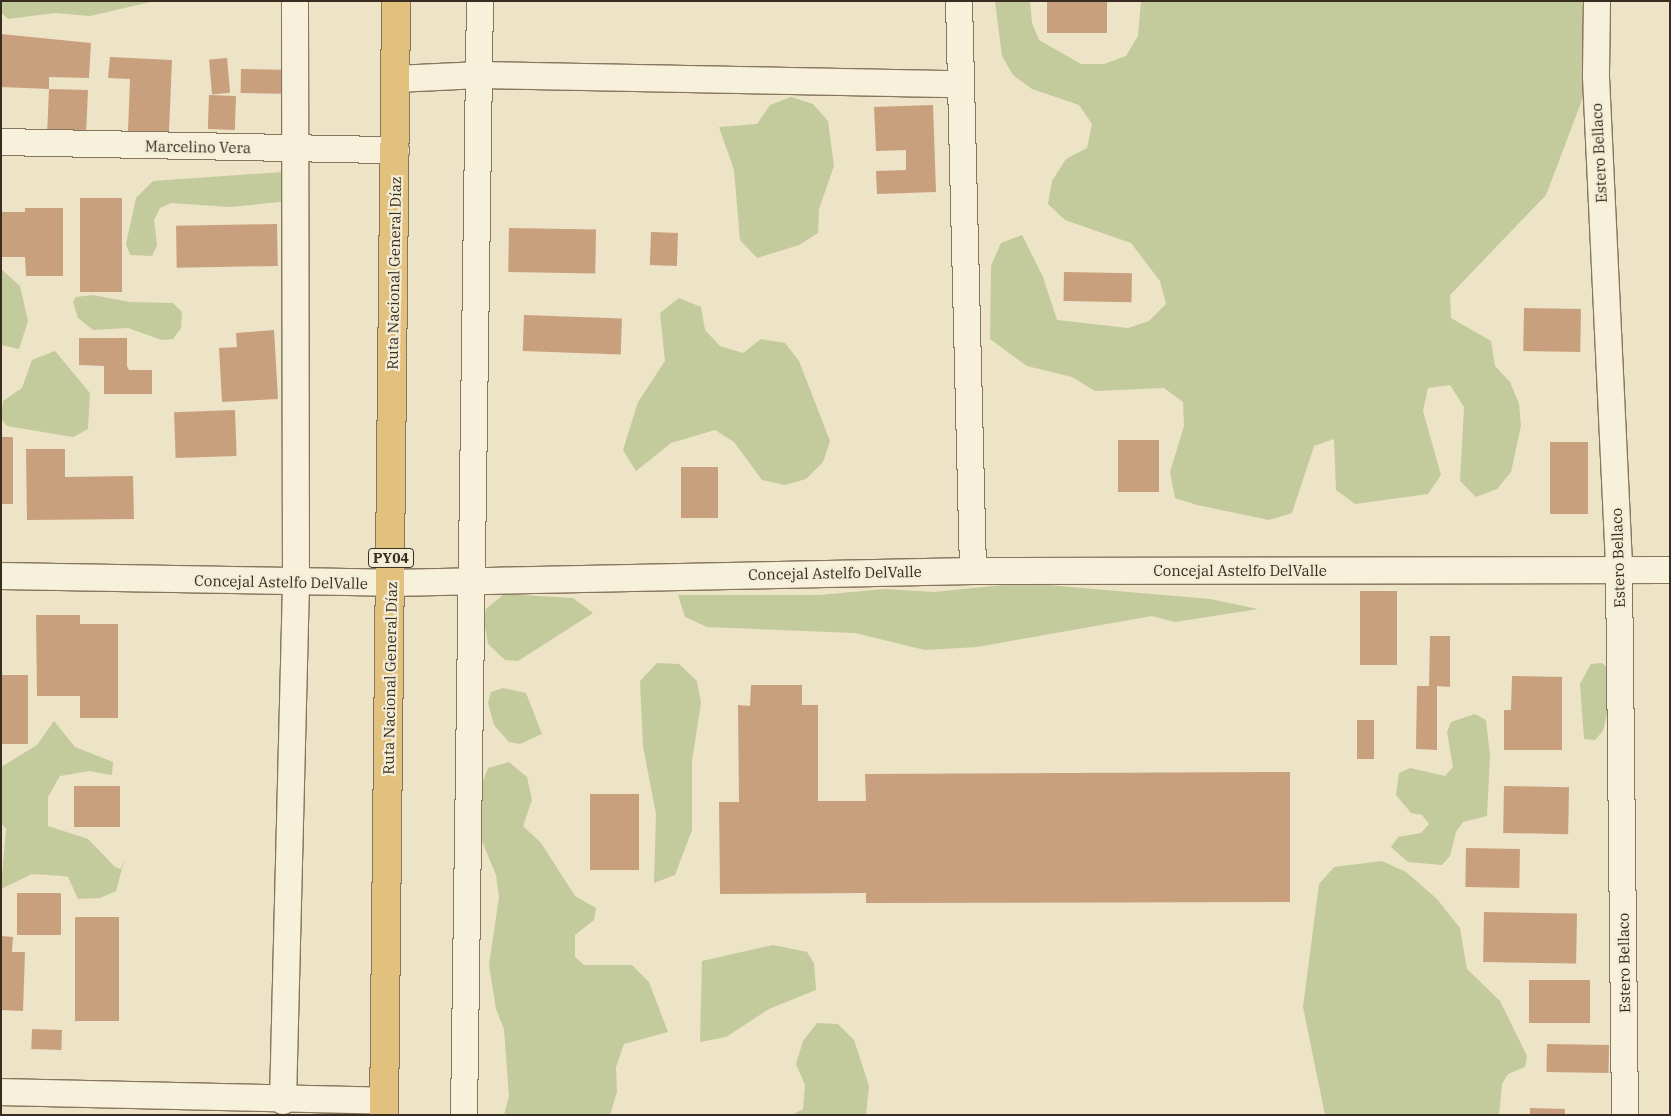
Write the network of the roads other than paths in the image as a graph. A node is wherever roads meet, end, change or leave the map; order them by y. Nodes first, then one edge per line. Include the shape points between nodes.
1 (295, 1) edge
2 (396, 1) edge
3 (480, 1) edge
4 (959, 1) edge
5 (1597, 1) edge
6 (480, 74) junction
7 (396, 79) junction
8 (958, 84) junction
9 (1, 142) edge
10 (294, 149) junction
11 (396, 150) junction
12 (1670, 570) edge
13 (973, 571) junction
14 (1619, 571) junction
15 (1, 576) edge
16 (475, 580) junction
17 (296, 583) junction
18 (391, 583) junction
19 (1, 1092) edge
20 (283, 1101) junction
21 (385, 1108) edge
22 (464, 1115) edge
23 (1625, 1115) edge

1 - 10 street
2 - 7 highway, Ruta Nacional General Díaz / PY04
3 - 6 street
4 - 8 street
5 - 14 street, Estero Bellaco via 1596,87
6 - 7 street
6 - 8 street
6 - 16 street
7 - 11 highway, Ruta Nacional General Díaz / PY04
8 - 13 street
9 - 10 street, Marcelino Vera
10 - 11 street, Marcelino Vera
10 - 17 street
11 - 18 highway, Ruta Nacional General Díaz / PY04
12 - 14 street, Concejal Astelfo DelValle
13 - 14 street, Concejal Astelfo DelValle
13 - 16 street, Concejal Astelfo DelValle
14 - 23 street, Estero Bellaco
15 - 17 street, Concejal Astelfo DelValle
16 - 18 street, Concejal Astelfo DelValle
16 - 22 street
17 - 18 street, Concejal Astelfo DelValle
17 - 20 street
18 - 21 highway, Ruta Nacional General Díaz / PY04
19 - 20 street
20 - 21 street

